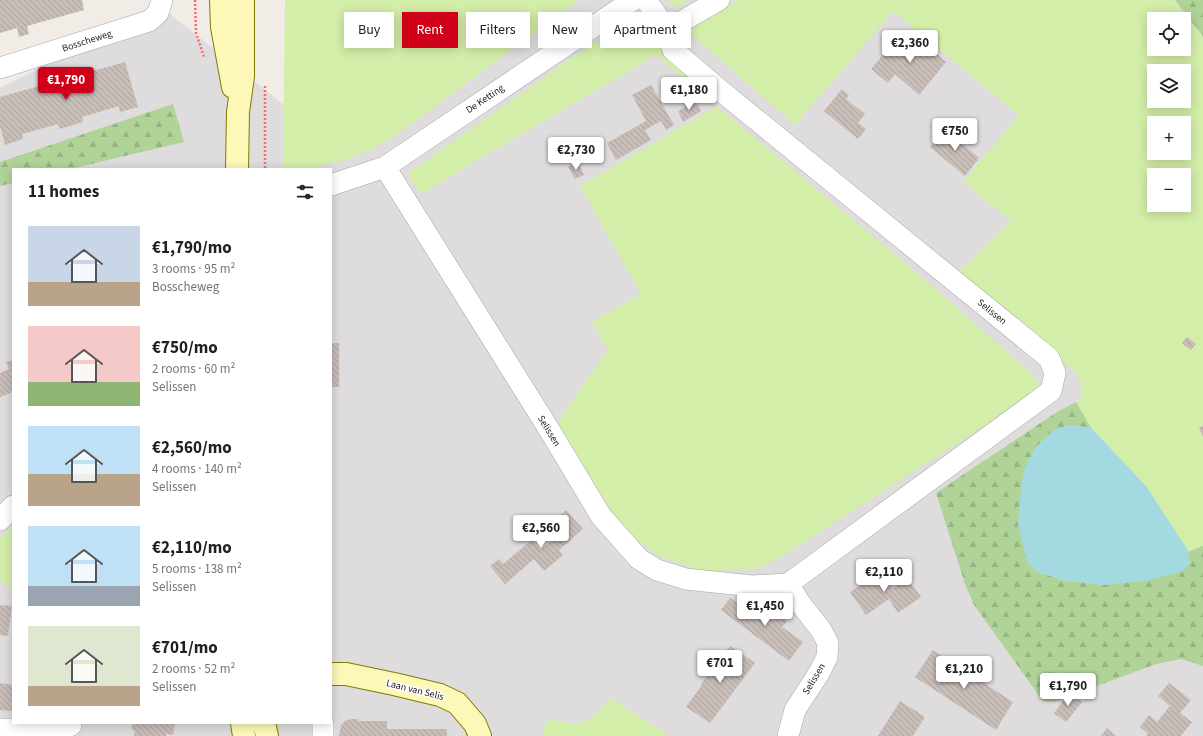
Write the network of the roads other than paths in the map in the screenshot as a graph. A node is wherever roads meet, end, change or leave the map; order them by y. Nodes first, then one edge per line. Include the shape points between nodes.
1 (162, 0) edge
2 (222, 0) edge
3 (243, 0) edge
4 (633, 0) edge
5 (646, 0) edge
6 (719, 0) edge
7 (655, 12) edge
8 (691, 16) edge
9 (672, 48) edge
10 (0, 68) edge
11 (238, 112) junction
12 (385, 167) junction
13 (237, 168) edge
14 (332, 185) edge
15 (12, 507) edge
16 (0, 520) edge
17 (788, 584) junction
18 (332, 674) edge
19 (71, 724) edge
20 (242, 724) edge
21 (264, 724) edge
22 (323, 724) edge
23 (0, 729) edge
24 (244, 736) edge
25 (268, 736) edge
26 (323, 736) edge
27 (480, 736) edge
28 (788, 736) edge

1 - 10 street, Bosscheweg via 158,14 149,21
2 - 11 main road via 222,27
3 - 11 main road via 243,76
4 - 12 street, De Ketting
5 - 7 street
6 - 8 street
9 - 17 street, Selissen via 721,91 1049,358 1055,373 1051,391
11 - 13 main road
12 - 14 street, De Ketting
12 - 17 street, Selissen via 600,516 639,559 657,570 686,579 752,586
15 - 16 street
17 - 28 street, Selissen via 828,643 827,657 795,710
18 - 27 main road, Laan van Selis via 346,674 440,695 457,703 475,724
19 - 23 street via 61,730
20 - 24 main road
21 - 25 main road
22 - 26 street

